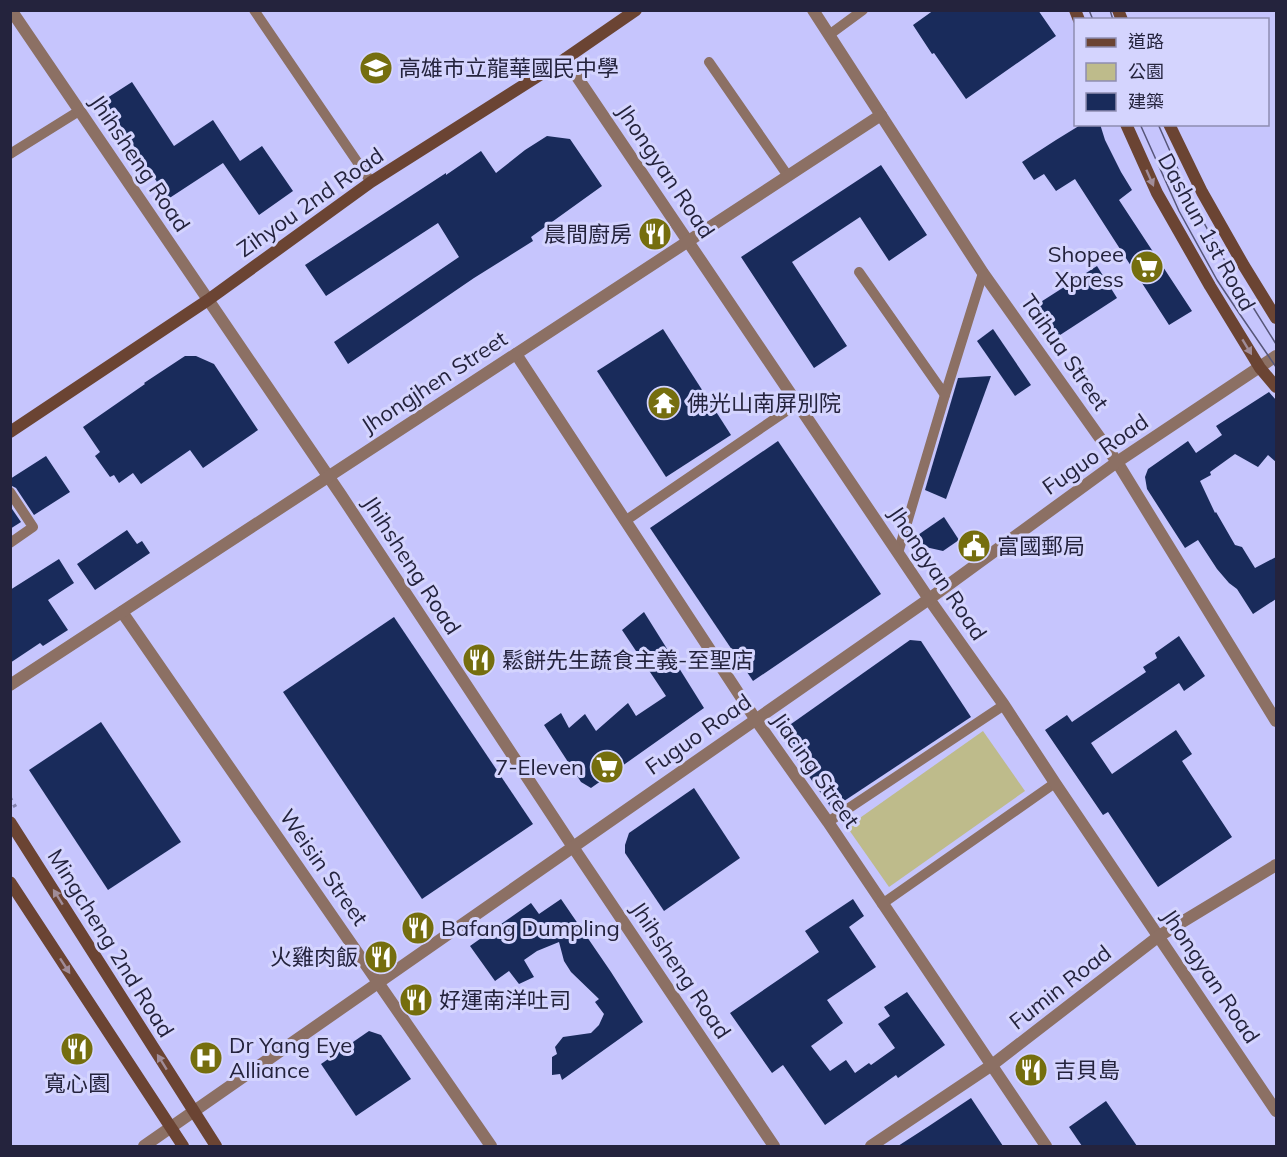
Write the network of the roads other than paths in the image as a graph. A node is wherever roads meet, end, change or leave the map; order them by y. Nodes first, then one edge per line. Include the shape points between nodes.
1 (11, 10) edge
2 (254, 10) edge
3 (636, 10) edge
4 (813, 10) edge
5 (862, 10) edge
6 (829, 35) junction
7 (565, 59) junction
8 (709, 62) dead end
9 (79, 111) junction
10 (881, 115) junction
11 (1127, 126) edge
12 (1170, 126) edge
13 (10, 154) edge
14 (788, 176) junction
15 (371, 182) junction
16 (688, 241) junction
17 (859, 272) dead end
18 (983, 273) junction
19 (208, 300) junction
20 (1276, 318) edge
21 (516, 354) junction
22 (1276, 356) edge
23 (1260, 368) junction
24 (1276, 387) edge
25 (945, 395) junction
26 (798, 404) junction
27 (10, 432) edge
28 (1117, 462) junction
29 (328, 477) junction
30 (10, 492) edge
31 (626, 521) junction
32 (10, 543) edge
33 (898, 553) junction
34 (929, 599) junction
35 (122, 612) junction
36 (10, 685) edge
37 (1004, 705) junction
38 (756, 720) junction
39 (1276, 721) edge
40 (1055, 783) junction
41 (10, 822) edge
42 (828, 822) junction
43 (573, 847) junction
44 (1276, 865) edge
45 (10, 882) edge
46 (882, 904) junction
47 (1159, 936) junction
48 (379, 983) junction
49 (992, 1065) junction
50 (1276, 1111) edge
51 (194, 1112) junction
52 (170, 1127) junction
53 (144, 1146) edge
54 (183, 1146) edge
55 (216, 1146) edge
56 (491, 1146) edge
57 (774, 1146) edge
58 (872, 1146) edge
59 (1046, 1146) edge

1 - 9 street, Jhihsheng Road
2 - 15 lane
3 - 7 street, Zihyou 2nd Road
4 - 6 street, Taihua Street
5 - 6 lane
6 - 10 street, Taihua Street
7 - 15 street, Zihyou 2nd Road
7 - 16 street, Jhongyan Road
8 - 14 lane
9 - 13 lane
9 - 19 street, Jhihsheng Road
10 - 14 street, Jhongjhen Street
10 - 18 street, Taihua Street
11 -> 23 street, Dashun 1st Road via 1157,193
12 - 20 street, Dashun 1st Road via 1202,192
14 - 16 street, Jhongjhen Street
15 - 19 street, Zihyou 2nd Road
16 - 21 street, Jhongjhen Street
16 - 26 street, Jhongyan Road
17 - 25 lane
18 - 25 lane
18 - 28 street, Taihua Street
19 - 27 street, Zihyou 2nd Road
19 - 29 street, Jhihsheng Road
21 - 29 street, Jhongjhen Street
21 - 31 street, Jiacing Street
22 - 23 street, Fuguo Road
23 - 24 street, Dashun 1st Road
23 - 28 street, Fuguo Road
25 - 33 lane
26 - 31 lane
26 - 33 street, Jhongyan Road
28 - 34 street, Fuguo Road
28 - 39 street, Taihua Street
29 - 35 street, Jhongjhen Street
29 - 43 street, Jhihsheng Road
30 - 32 lane via 33,527
31 - 38 street, Jiacing Street
33 - 34 street, Jhongyan Road
34 - 37 street, Jhongyan Road
34 - 38 street, Fuguo Road
35 - 36 street, Jhongjhen Street
35 - 48 street, Weisin Street
37 - 40 street, Jhongyan Road
37 - 42 lane
38 - 42 street, Jiacing Street
38 - 43 street, Fuguo Road
40 - 46 lane
40 - 47 street, Jhongyan Road
51 -> 41 street, Mingcheng 2nd Road
42 - 46 street, Jiacing Street
43 - 48 street, Fuguo Road
43 - 57 street, Jhihsheng Road
44 - 47 street, Fumin Road
45 -> 52 street
46 - 49 street, Jiacing Street
47 - 49 street, Fumin Road
47 - 50 street, Jhongyan Road
48 - 51 street, Fuguo Road
48 - 56 street, Weisin Street
49 - 58 street, Fumin Road
49 - 59 street, Jiacing Street
51 - 52 street, Fuguo Road
51 - 55 street, Mingcheng 2nd Road
52 - 53 street, Fuguo Road
52 - 54 street

